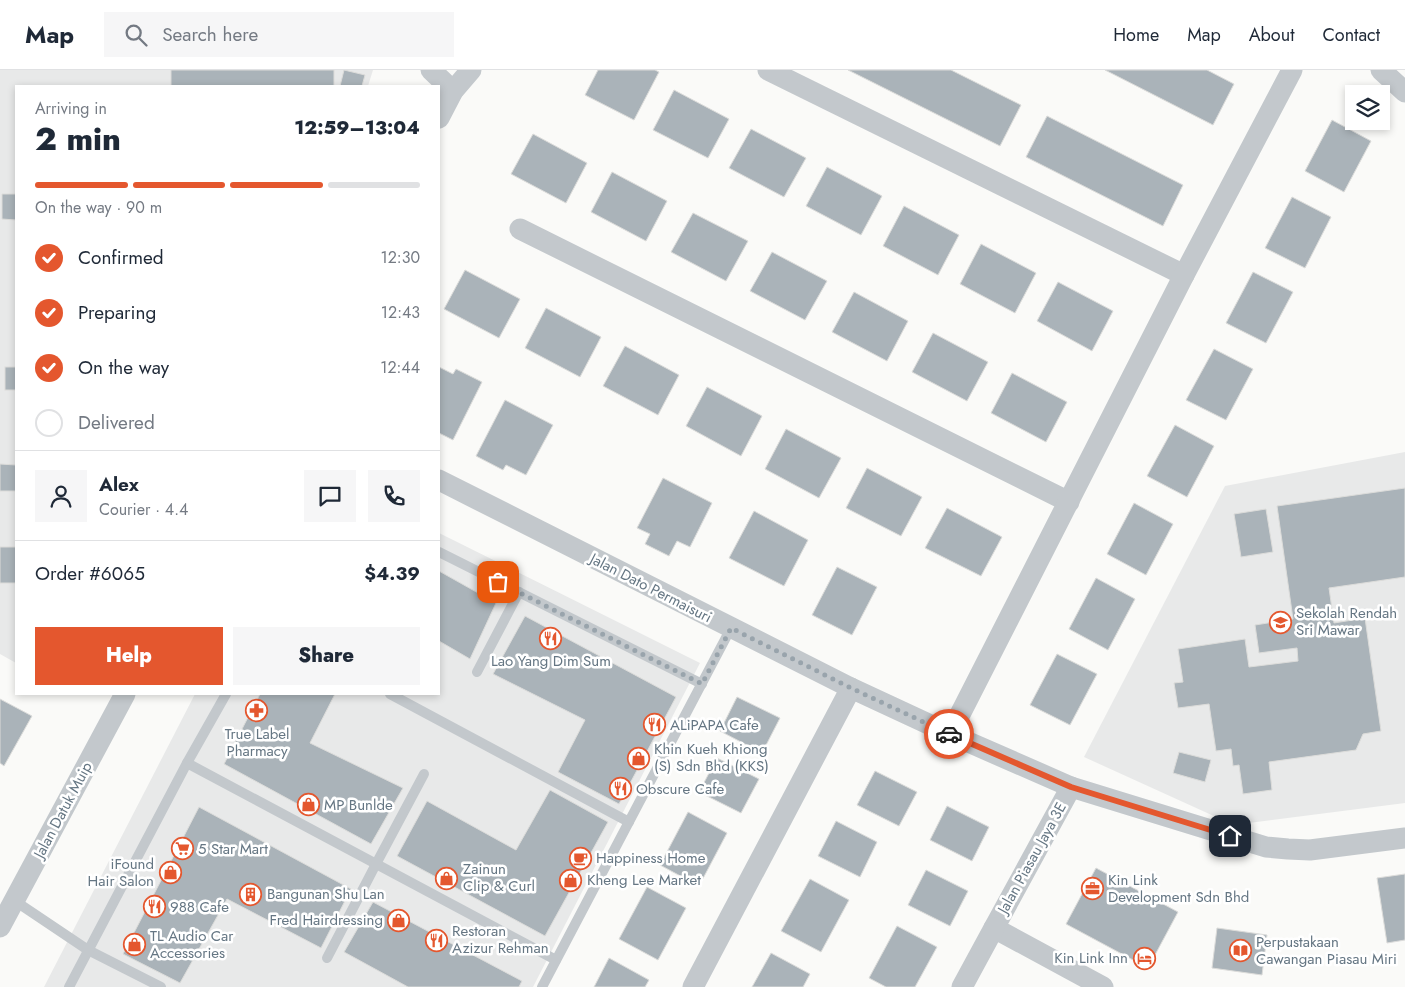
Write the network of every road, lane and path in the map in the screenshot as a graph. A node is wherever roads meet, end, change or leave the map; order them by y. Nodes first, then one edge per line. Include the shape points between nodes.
1 (431, 70) edge
2 (471, 70) edge
3 (768, 70) edge
4 (1292, 70) edge
5 (1381, 70) edge
6 (453, 92) junction
7 (1405, 92) edge
8 (440, 116) edge
9 (520, 228) dead end
10 (1184, 275) junction
11 (440, 481) edge
12 (1069, 502) junction
13 (440, 552) edge
14 (519, 592) junction
15 (731, 628) junction
16 (477, 672) dead end
17 (702, 684) junction
18 (851, 688) junction
19 (124, 695) edge
20 (225, 695) edge
21 (392, 695) edge
22 (950, 734) junction
23 (187, 763) junction
24 (424, 774) dead end
25 (1071, 787) junction
26 (629, 822) junction
27 (1405, 838) edge
28 (376, 864) junction
29 (15, 901) junction
30 (0, 927) edge
31 (994, 928) junction
32 (88, 950) junction
33 (327, 958) dead end
34 (556, 960) junction
35 (68, 987) edge
36 (160, 987) edge
37 (542, 987) edge
38 (694, 987) edge
39 (962, 987) edge
40 (1103, 987) edge

1 - 6 street
2 - 6 street
3 - 10 street
4 - 10 street
5 - 7 street
6 - 8 street
9 - 12 street
10 - 12 street
11 - 15 street, Jalan Dato Permaisuri
12 - 22 street
13 - 14 lane
14 - 16 lane
14 - 17 lane
15 - 17 lane
15 - 18 street, Jalan Dato Permaisuri
17 - 26 lane
18 - 22 street, Jalan Dato Permaisuri
18 - 38 street
19 - 29 street, Jalan Datuk Muip
20 - 23 lane
21 - 26 lane
22 - 25 street, Jalan Dato Permaisuri
23 - 28 lane
23 - 32 lane
24 - 28 lane
25 - 27 street, Jalan Dato Permaisuri via 1266,847 1310,850
25 - 31 street, Jalan Piasau Jaya 3E
26 - 34 lane
28 - 33 lane
28 - 34 lane
29 - 30 street, Jalan Datuk Muip
29 - 32 lane
31 - 39 street, Jalan Piasau Jaya 3E
31 - 40 street, Jalan Piasau Jaya 3E
32 - 35 lane
32 - 36 lane
34 - 37 lane

